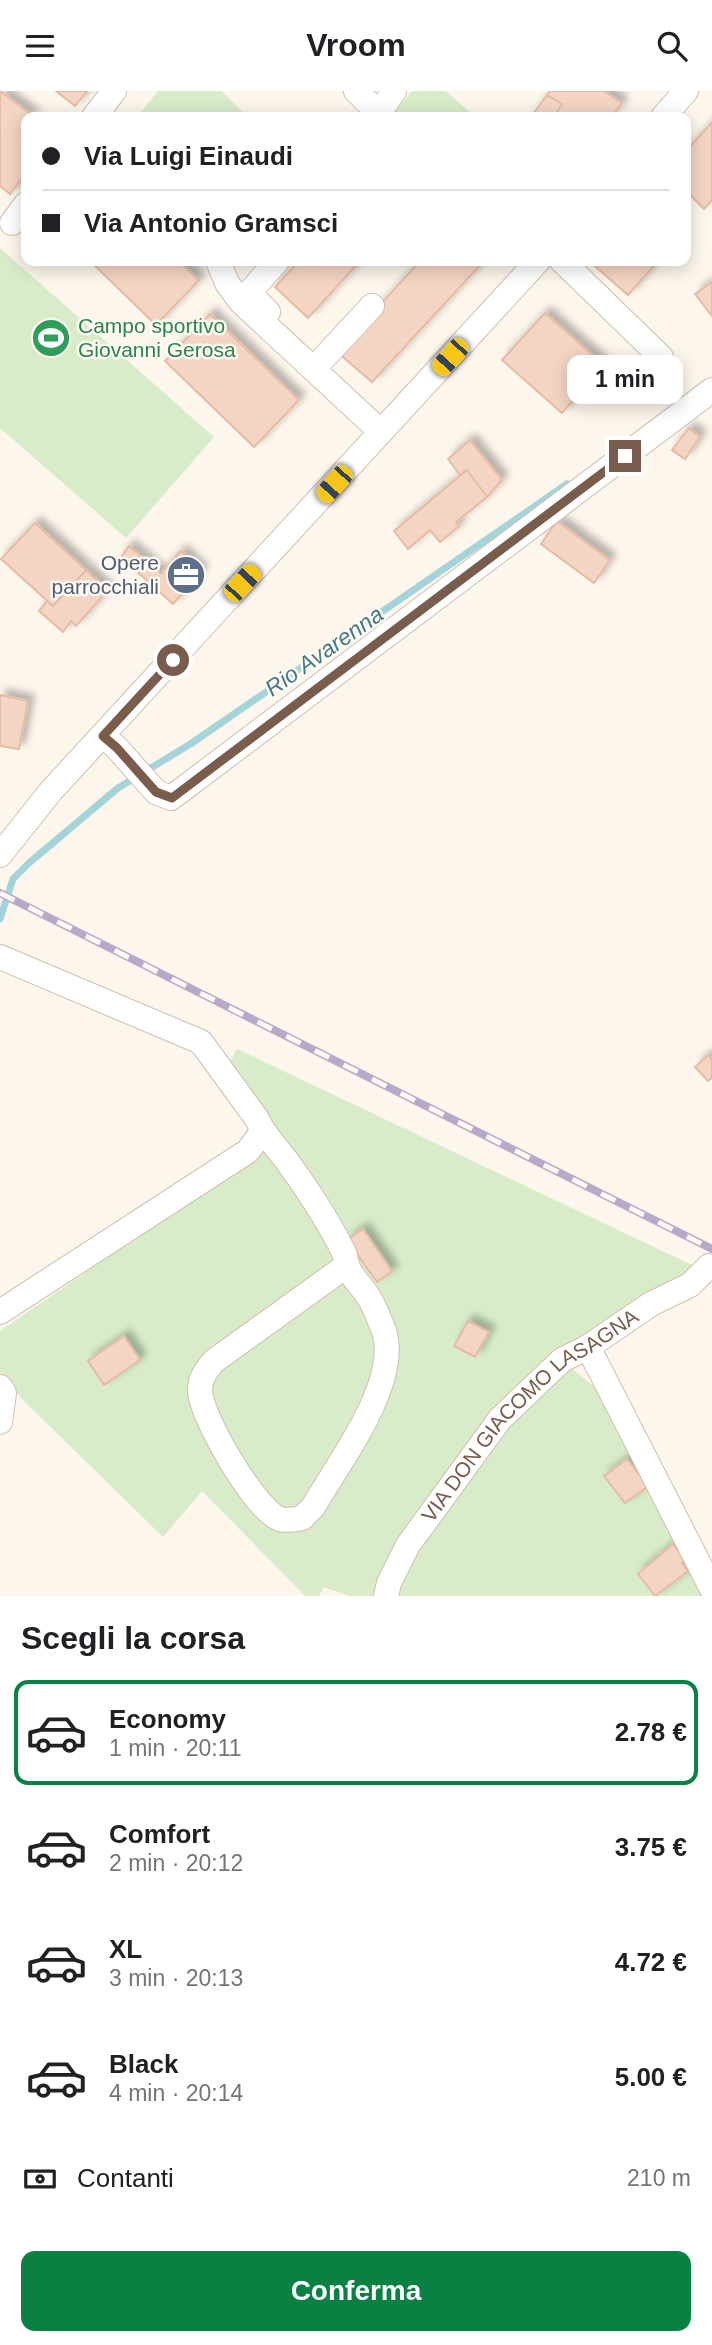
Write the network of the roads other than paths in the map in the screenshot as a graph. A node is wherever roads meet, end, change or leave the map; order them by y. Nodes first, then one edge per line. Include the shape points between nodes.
1 (114, 91) edge
2 (356, 91) edge
3 (394, 91) edge
4 (686, 91) edge
5 (98, 112) edge
6 (378, 112) edge
7 (383, 112) edge
8 (667, 112) edge
9 (220, 266) edge
10 (273, 266) edge
11 (533, 266) edge
12 (567, 266) edge
13 (372, 306) dead end
14 (662, 357) dead end
15 (319, 363) junction
16 (712, 390) edge
17 (384, 428) junction
18 (110, 742) junction
19 (0, 855) edge
20 (0, 957) edge
21 (262, 1132) junction
22 (346, 1266) junction
23 (709, 1266) dead end
24 (0, 1312) edge
25 (588, 1347) junction
26 (0, 1387) edge
27 (0, 1422) edge
28 (712, 1589) edge
29 (386, 1596) edge

1 - 5 street
2 - 6 street
3 - 7 street
4 - 8 street
9 - 17 street via 241,302
10 - 15 street via 249,293
11 - 17 street
12 - 14 street
13 - 15 street
15 - 17 street
16 - 18 street via 172,798 156,792
17 - 18 street
18 - 19 street via 51,792
20 - 21 street via 201,1042
21 - 22 street via 313,1196 345,1255
21 - 24 street via 248,1151
22 - 22 street via 214,1361 202,1379 201,1399 218,1441 252,1492 281,1519 302,1518 313,1507 374,1401 386,1366 384,1328
23 - 25 street, VIA DON GIACOMO LASAGNA via 690,1285 651,1304
25 - 28 street
25 - 29 street, VIA DON GIACOMO LASAGNA via 562,1360 500,1419 408,1545
26 - 27 street via 4,1393

